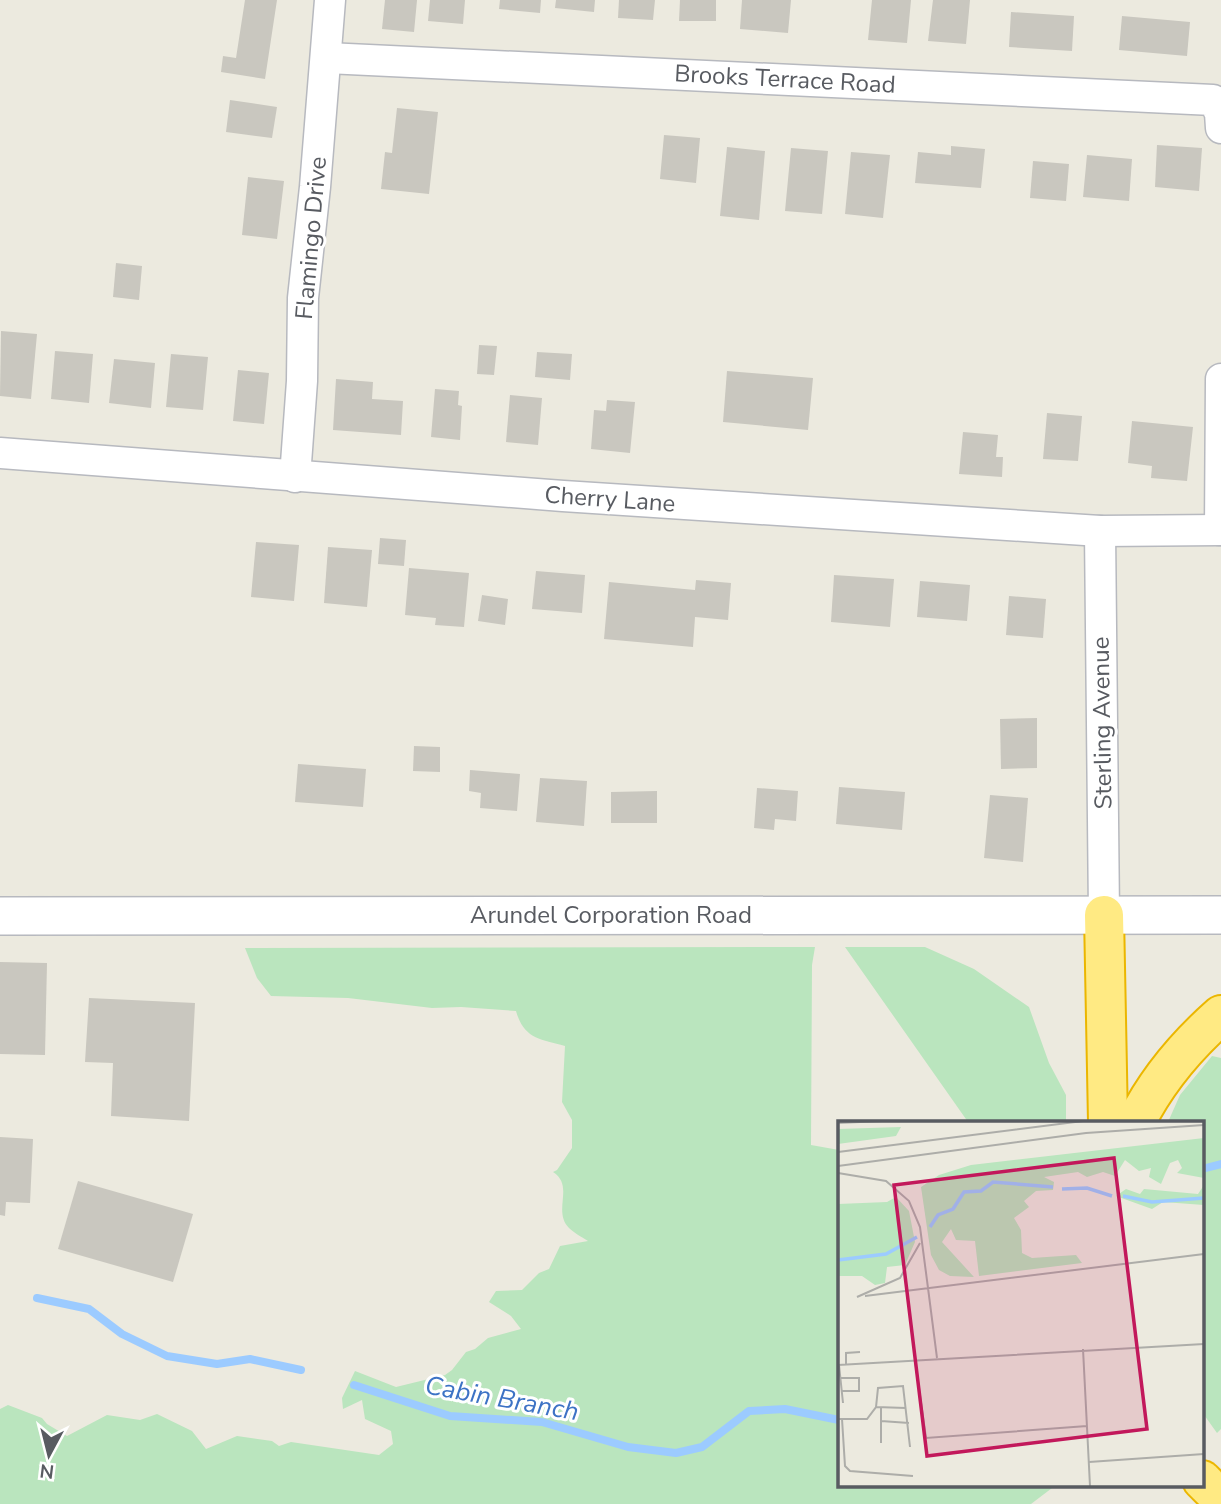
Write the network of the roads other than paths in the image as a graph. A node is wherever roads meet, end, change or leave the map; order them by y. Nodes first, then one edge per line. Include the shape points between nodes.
1 (330, 0) edge
2 (327, 58) junction
3 (1221, 128) edge
4 (1221, 379) edge
5 (0, 453) edge
6 (295, 477) junction
7 (1220, 530) edge
8 (1100, 531) junction
9 (1104, 915) junction
10 (1221, 915) edge
11 (0, 916) edge
12 (1221, 1015) edge
13 (1108, 1121) edge
14 (1137, 1121) edge
15 (1204, 1482) edge
16 (1221, 1499) edge

1 - 2 street, Flamingo Drive
2 - 3 street, Brooks Terrace Road via 1213,100
2 - 6 street, Flamingo Drive via 303,298
4 - 7 street
5 - 6 street, Cherry Lane
6 - 8 street, Cherry Lane
7 - 8 street, Cherry Lane
8 - 9 street, Sterling Avenue
9 - 10 street, Arundel Corporation Road
9 - 11 street, Arundel Corporation Road
9 - 13 highway
12 - 14 highway via 1176,1062
15 - 16 highway

